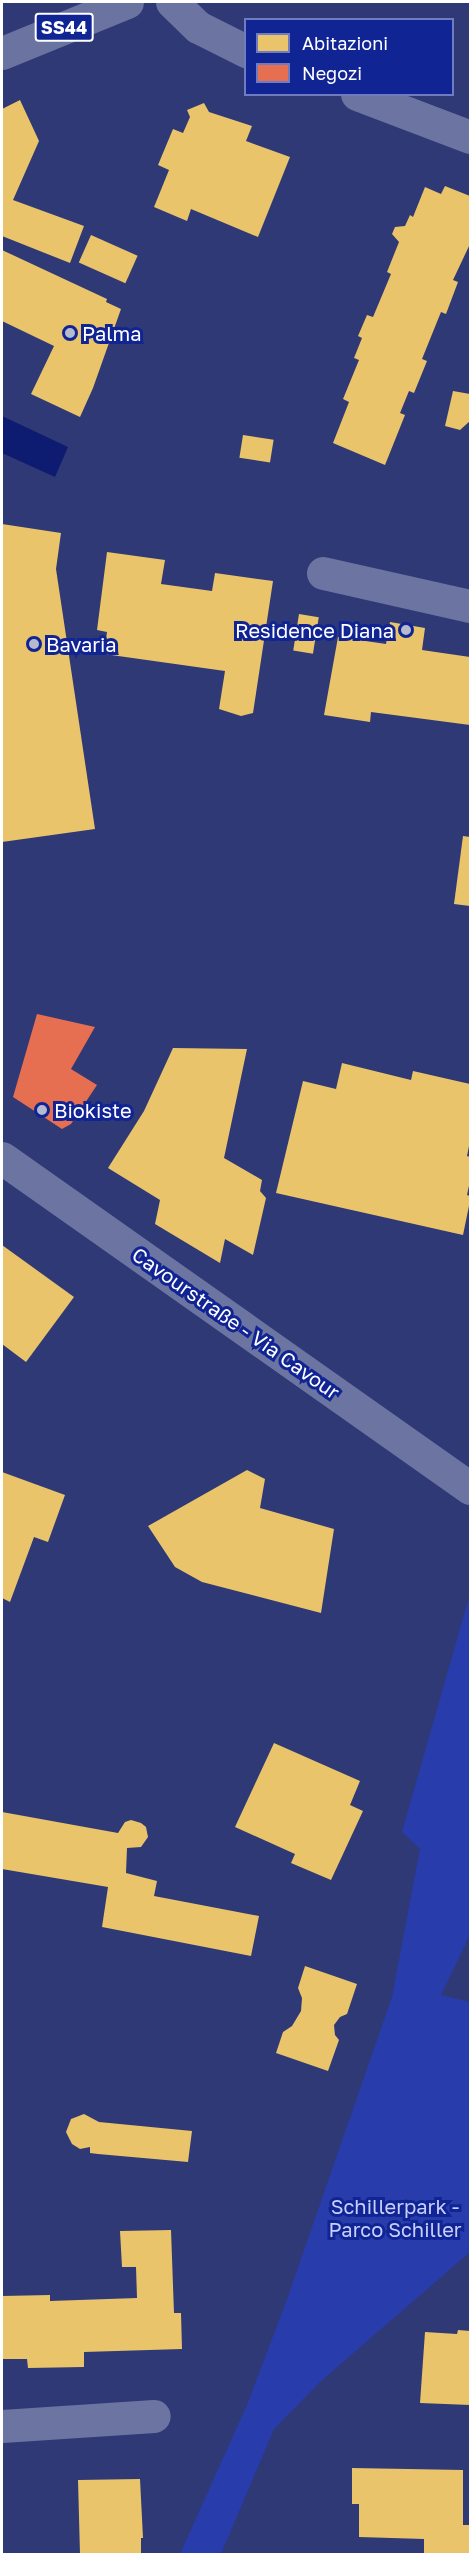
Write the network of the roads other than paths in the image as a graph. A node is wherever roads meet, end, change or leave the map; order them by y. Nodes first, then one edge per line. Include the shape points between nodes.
1 (127, 2) edge
2 (172, 2) edge
3 (244, 50) edge
4 (2, 53) edge
5 (362, 96) edge
6 (471, 137) edge
7 (323, 573) dead end
8 (471, 606) edge
9 (2, 1158) edge
10 (471, 1488) edge
11 (154, 2416) dead end
12 (2, 2426) edge

1 - 4 main road, SS44
2 - 3 street via 198,27
5 - 6 street
7 - 8 street
9 - 10 street, Cavourstraße - Via Cavour
11 - 12 street

